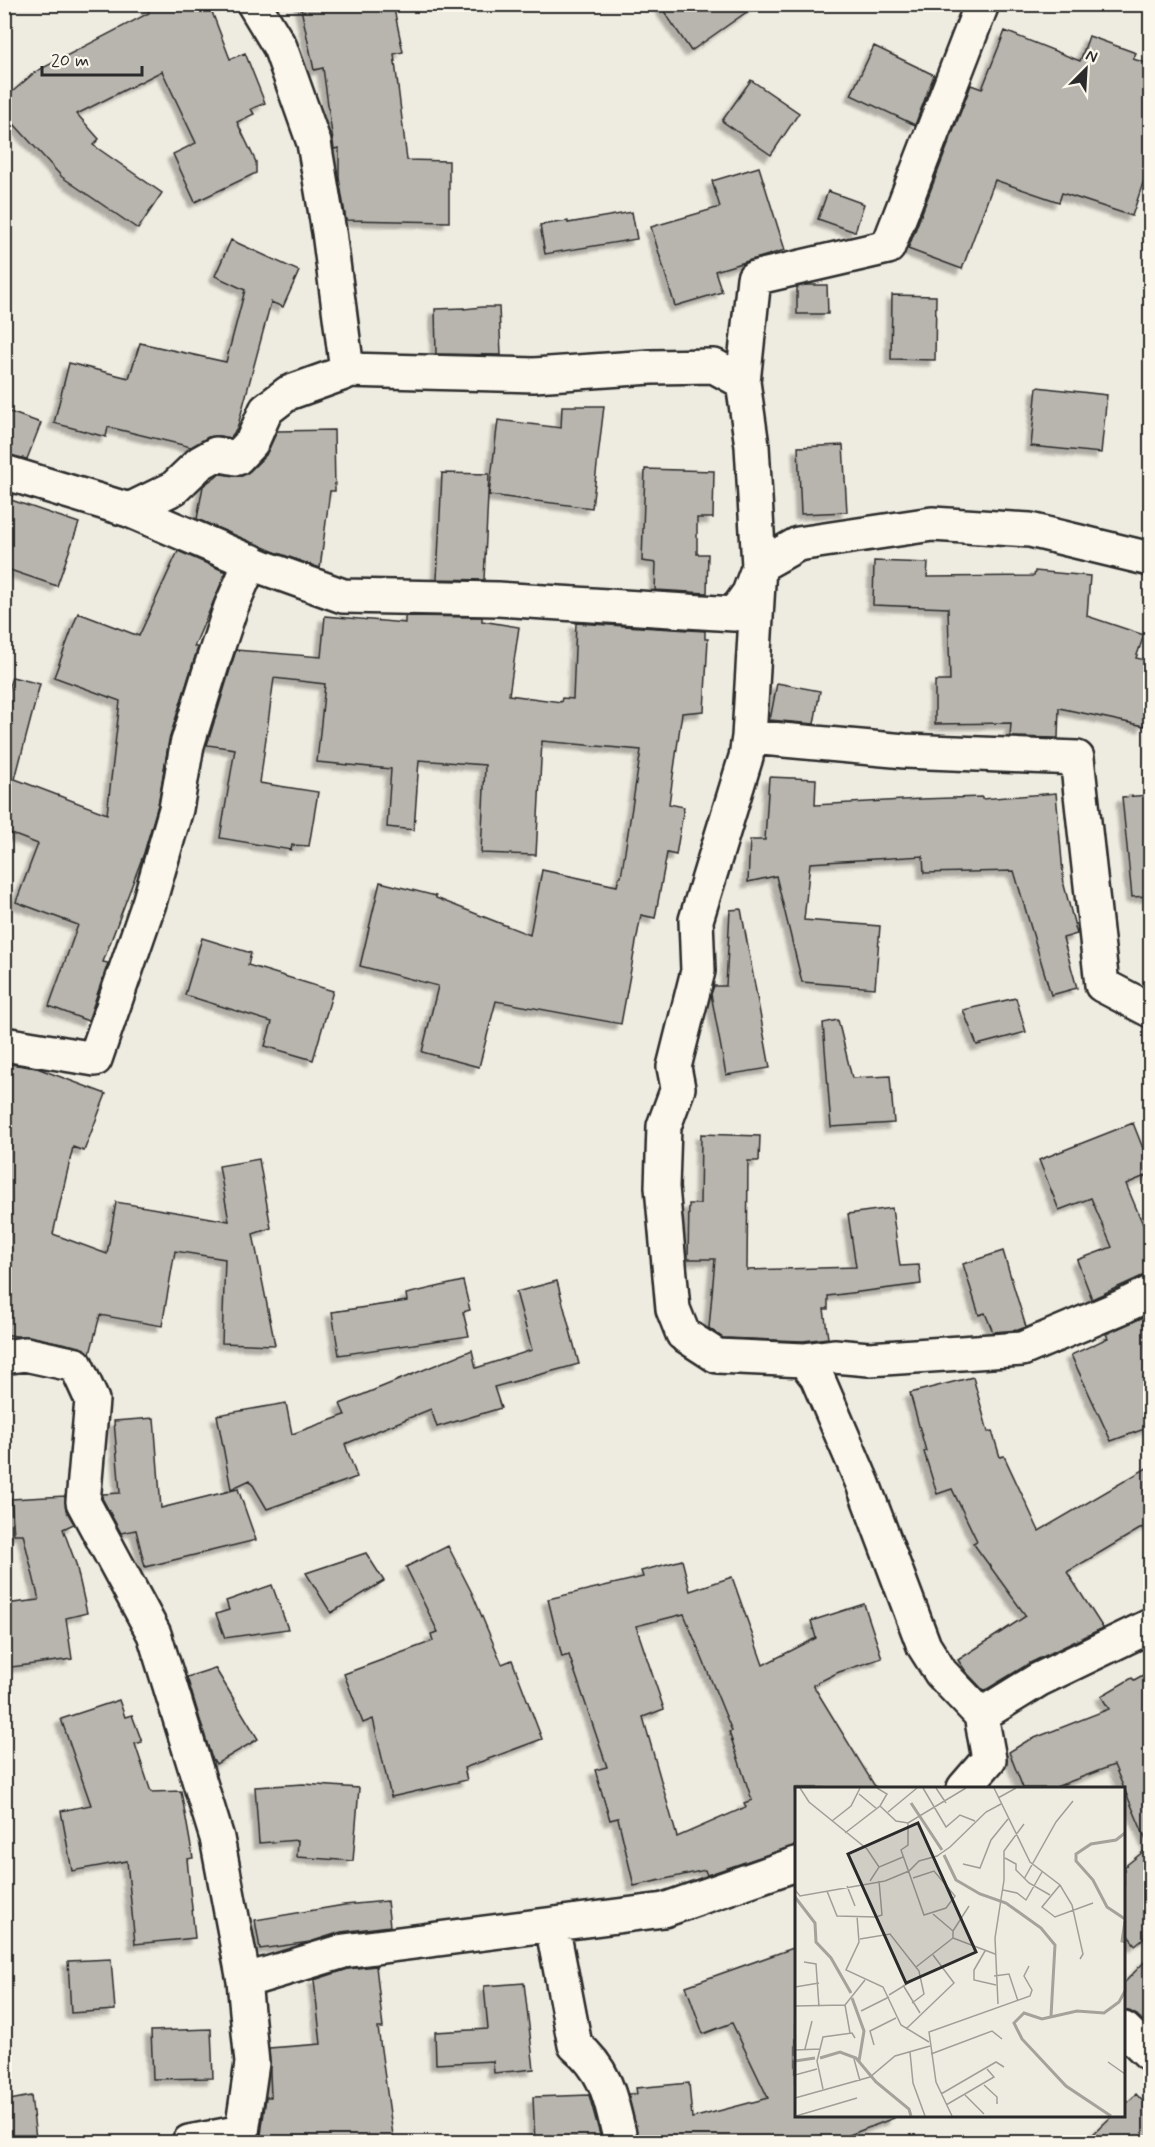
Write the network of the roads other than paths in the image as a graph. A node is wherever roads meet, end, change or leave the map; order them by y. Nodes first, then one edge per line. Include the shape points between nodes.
1 (254, 4) edge
2 (982, 4) edge
3 (347, 370) junction
4 (743, 382) junction
5 (4, 472) edge
6 (129, 510) junction
7 (1150, 559) edge
8 (251, 561) junction
9 (759, 566) junction
10 (749, 737) junction
11 (1150, 1010) edge
12 (4, 1044) edge
13 (1150, 1293) edge
14 (4, 1357) edge
15 (818, 1364) junction
16 (1150, 1626) edge
17 (981, 1715) junction
18 (964, 1787) edge
19 (795, 1864) edge
20 (552, 1925) junction
21 (244, 1981) junction
22 (1125, 2030) edge
23 (1150, 2054) edge
24 (244, 2137) edge
25 (189, 2142) edge
26 (621, 2142) edge

1 - 3 street via 280,47 314,143
2 - 4 street via 888,247 754,278
3 - 4 street via 534,375 714,366
3 - 6 street via 288,393 266,410 252,442 237,458 216,454 200,463 174,488
4 - 9 street via 752,446
5 - 6 street
6 - 8 street
7 - 9 street via 1030,530 932,524 798,544
8 - 9 street via 343,596 498,599 734,614 749,593
8 - 12 street via 213,661 187,745 176,809 149,903 95,1059
9 - 10 street
10 - 11 street via 905,751 1077,758 1102,985
10 - 15 street via 696,920 698,971 674,1067 678,1088 664,1126 662,1187 673,1309 683,1334 717,1356
13 - 15 street via 1022,1349
14 - 21 street via 25,1354 76,1365 92,1400 83,1502 154,1634 218,1838
15 - 17 street via 924,1646 941,1673
16 - 17 street via 1038,1680
17 - 18 street via 989,1759
19 - 20 street via 664,1910
20 - 21 street via 344,1951
20 - 26 street via 574,2045 591,2058 607,2087
21 - 24 street via 252,2062
22 - 23 street
24 - 25 street

